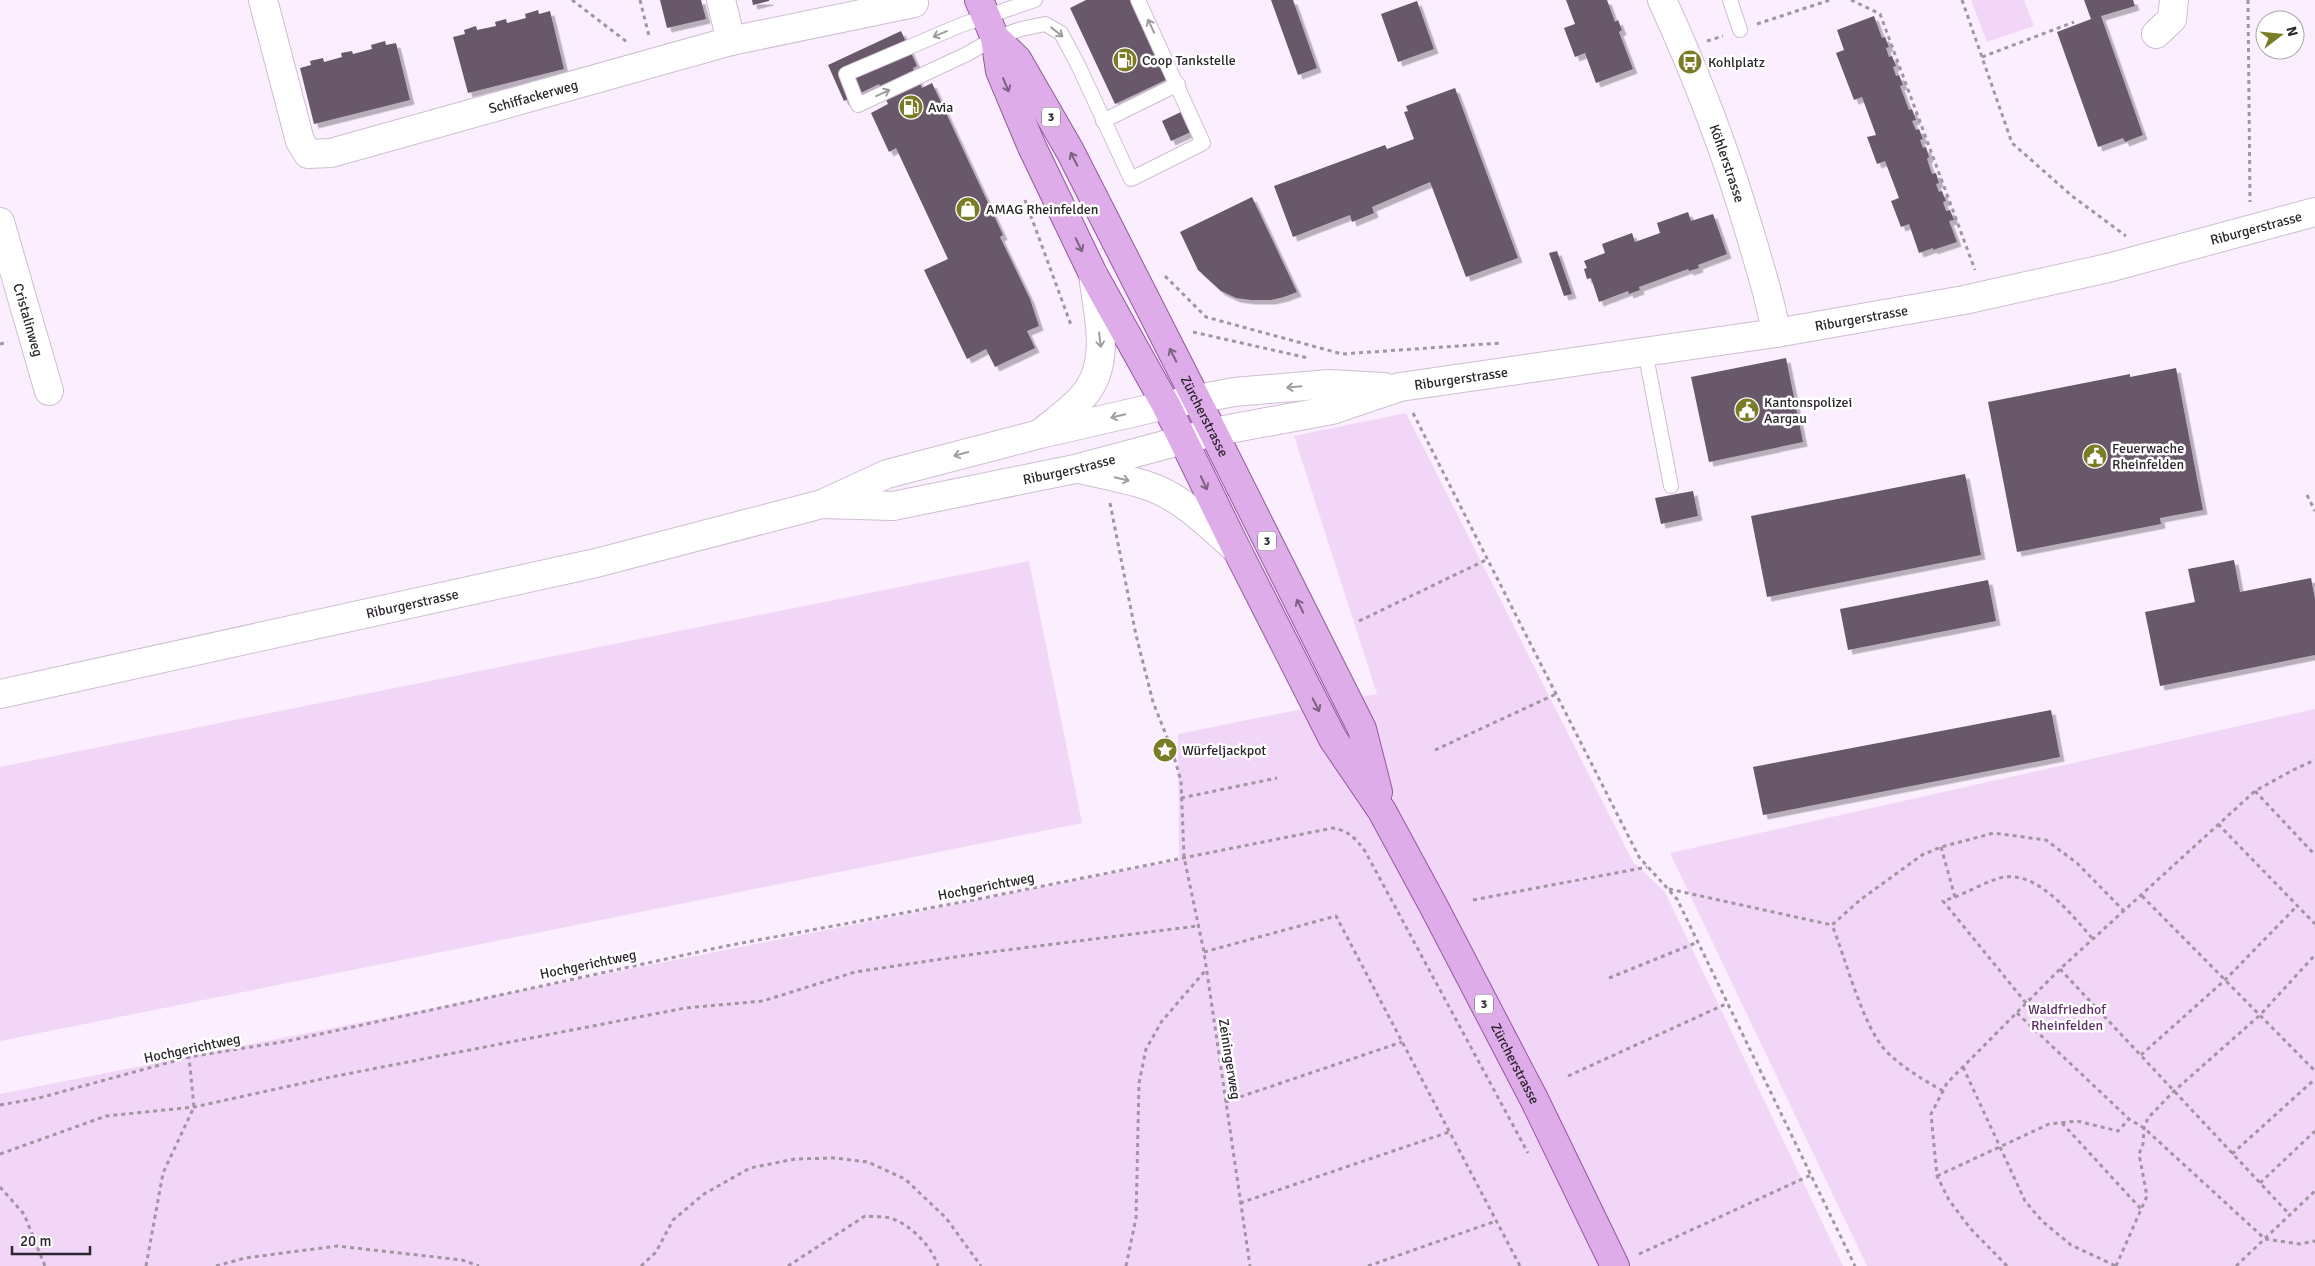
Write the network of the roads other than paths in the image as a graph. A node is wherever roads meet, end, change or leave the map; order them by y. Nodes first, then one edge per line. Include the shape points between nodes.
1 (263, 0) edge
2 (721, 0) edge
3 (1035, 0) edge
4 (1138, 0) edge
5 (1662, 0) edge
6 (1730, 0) edge
7 (2174, 0) edge
8 (914, 3) dead end
9 (987, 18) edge
10 (1740, 30) dead end
11 (2156, 34) dead end
12 (731, 41) junction
13 (1178, 84) junction
14 (1103, 121) junction
15 (2315, 212) edge
16 (0, 222) edge
17 (1093, 274) junction
18 (1776, 333) junction
19 (1645, 350) junction
20 (1400, 388) junction
21 (49, 392) dead end
22 (1195, 398) junction
23 (1166, 405) junction
24 (1213, 432) junction
25 (1040, 434) junction
26 (1183, 438) junction
27 (1075, 469) junction
28 (1671, 486) dead end
29 (822, 504) junction
30 (1236, 550) junction
31 (0, 694) edge
32 (1382, 811) junction
33 (1626, 1260) edge

1 - 12 street, Schiffackerweg via 300,141 308,154 331,153
2 - 12 street
3 - 9 lane
13 -> 4 lane
5 - 18 street, Köhlerstrasse via 1687,55 1734,182 1772,308
6 - 10 lane
7 - 11 street via 2172,19
8 - 12 street, Schiffackerweg
9 -> 9 lane via 846,74 858,105 967,54
9 -> 14 lane via 1021,29 1045,24 1061,33
9 -> 17 main road, Zürcherstrasse / 3 via 1000,71 1032,147
22 -> 9 main road, Zürcherstrasse / 3 via 1070,150 1017,59
13 - 14 lane
13 - 14 lane via 1203,143 1131,179
15 - 18 street, Riburgerstrasse via 2108,268 1964,300
16 - 21 street, Cristalinweg
17 - 23 main road, Zürcherstrasse / 3
17 -> 25 street, Riburgerstrasse via 1101,348 1099,370 1088,390
18 - 19 street, Riburgerstrasse
19 - 20 street, Riburgerstrasse
19 - 28 lane
20 -> 22 street, Riburgerstrasse via 1329,384
20 - 24 street, Riburgerstrasse via 1332,410
22 - 23 street, Riburgerstrasse
22 - 24 main road, Zürcherstrasse / 3
23 -> 25 street, Riburgerstrasse
23 - 26 main road, Zürcherstrasse / 3
24 - 26 street, Riburgerstrasse
32 -> 24 main road, Zürcherstrasse / 3 via 1362,729
25 -> 29 street, Riburgerstrasse via 888,474
26 - 27 street, Riburgerstrasse
26 -> 30 main road, Zürcherstrasse / 3
27 - 29 street, Riburgerstrasse via 893,506
27 -> 30 street via 1155,488 1188,508
29 - 31 street, Riburgerstrasse via 596,563
30 -> 32 main road, Zürcherstrasse / 3 via 1333,739
32 - 33 main road, Zürcherstrasse / 3 via 1535,1101

